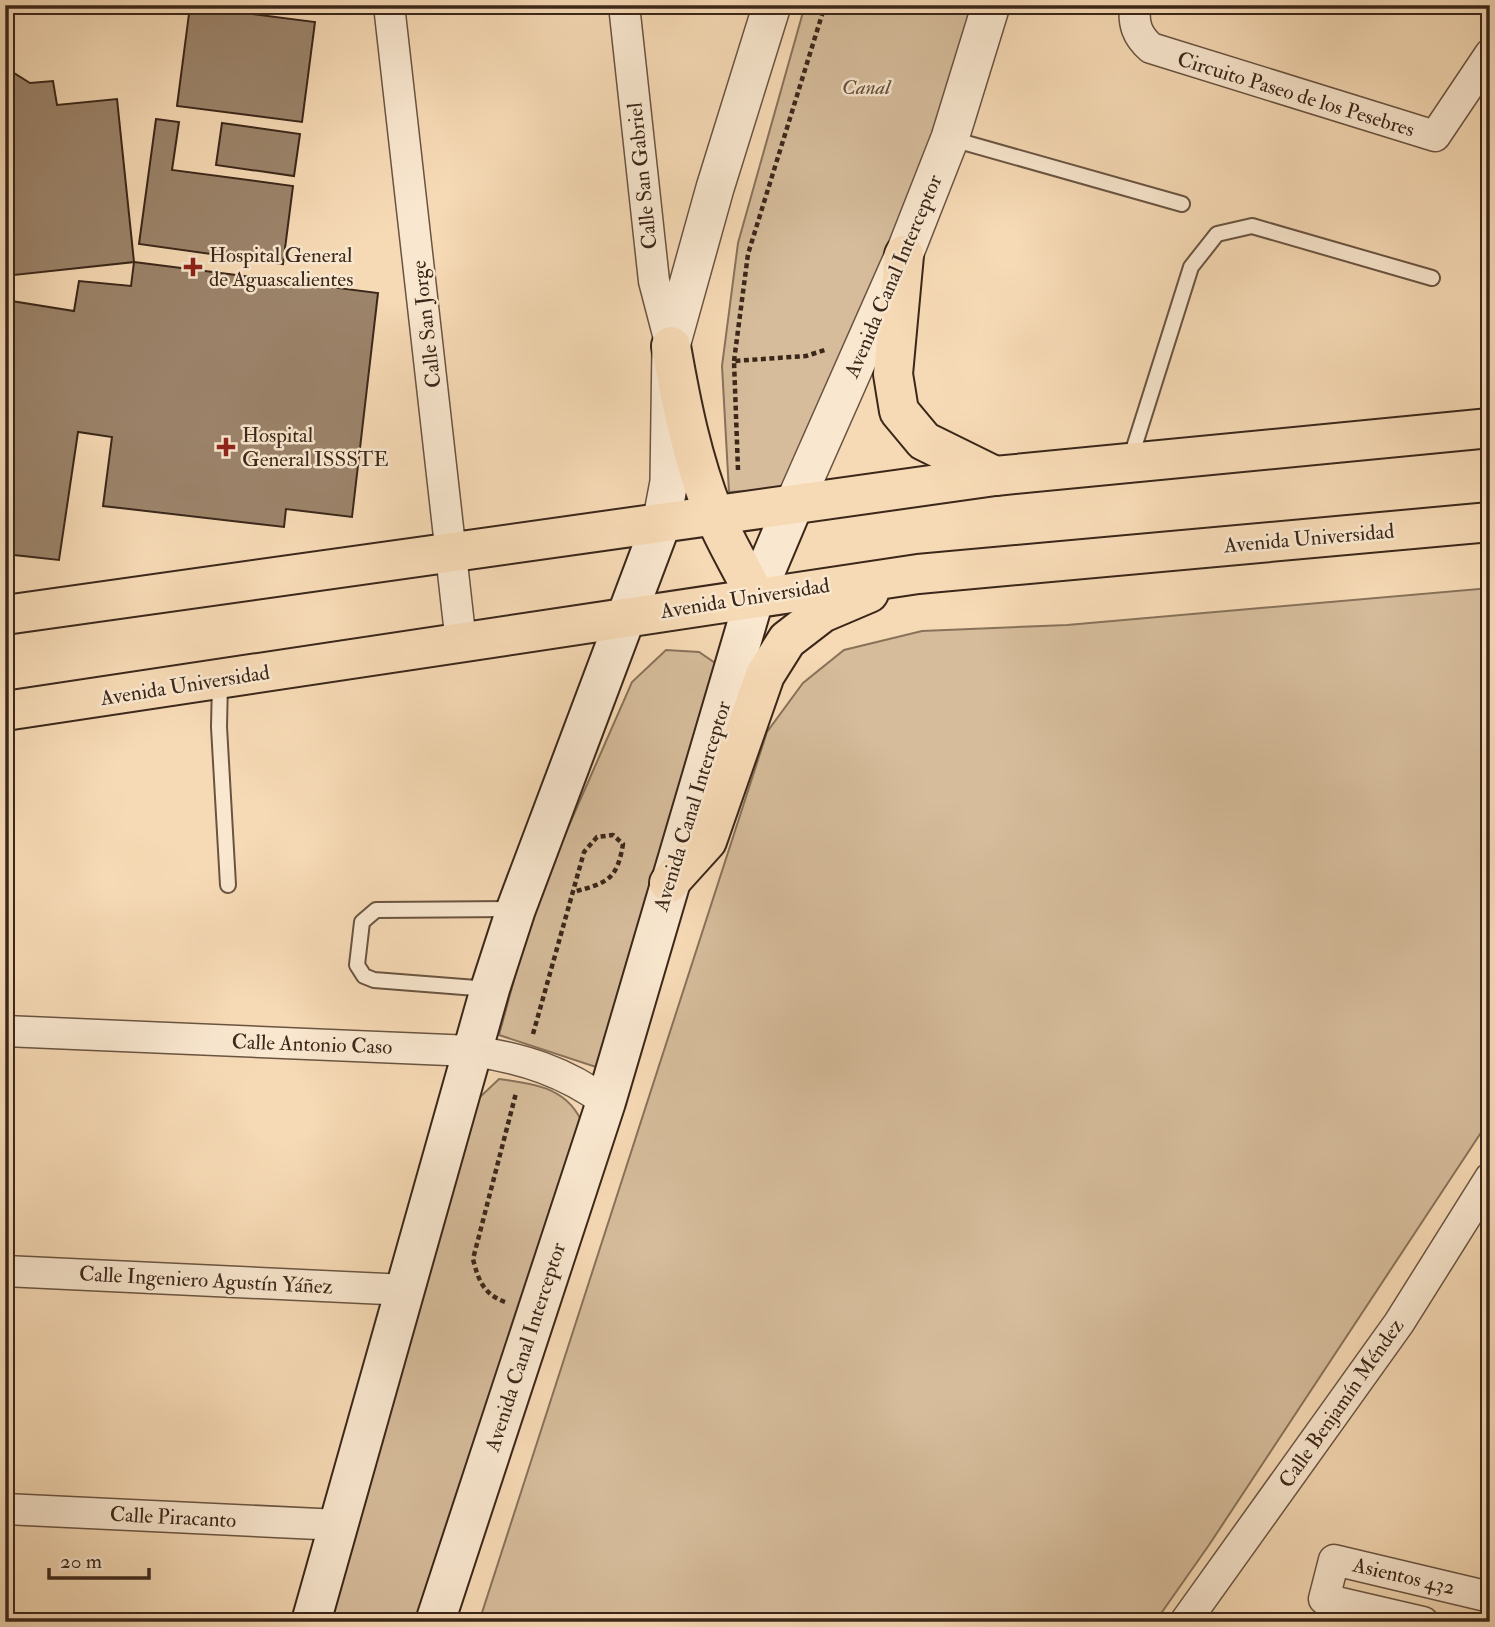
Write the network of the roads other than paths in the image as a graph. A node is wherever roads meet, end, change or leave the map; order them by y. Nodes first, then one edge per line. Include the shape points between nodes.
1 (389, 5) edge
2 (624, 5) edge
3 (772, 5) edge
4 (991, 5) edge
5 (1135, 5) edge
6 (1490, 54) edge
7 (950, 138) junction
8 (1182, 204) dead end
9 (904, 255) junction
10 (1433, 278) dead end
11 (671, 346) junction
12 (1490, 428) edge
13 (1130, 461) junction
14 (995, 476) junction
15 (793, 506) junction
16 (715, 517) junction
17 (1490, 522) edge
18 (661, 524) junction
19 (453, 553) junction
20 (918, 574) junction
21 (755, 596) junction
22 (5, 615) edge
23 (627, 616) junction
24 (461, 643) junction
25 (220, 679) junction
26 (5, 711) edge
27 (669, 883) junction
28 (228, 885) dead end
29 (516, 909) junction
30 (490, 989) junction
31 (5, 1031) edge
32 (472, 1051) junction
33 (606, 1102) junction
34 (1490, 1178) edge
35 (5, 1271) edge
36 (407, 1290) junction
37 (5, 1509) edge
38 (340, 1525) junction
39 (1490, 1597) edge
40 (311, 1622) edge
41 (435, 1622) edge
42 (1185, 1622) edge
43 (1423, 1622) edge

1 - 19 street, Calle San Jorge
2 - 11 street, Calle San Gabriel via 654,281
3 - 11 street
4 - 7 street, Avenida Canal Interceptor
5 - 6 street, Circuito Paseo de los Pesebres via 1134,24 1151,48 1435,136
7 - 8 lane
7 - 9 street, Avenida Canal Interceptor
9 - 14 main road via 893,374 899,411 925,441
9 - 15 street, Avenida Canal Interceptor
10 - 13 lane via 1252,226 1217,234 1191,267
11 - 16 main road via 682,410
11 - 18 street via 668,482
12 - 13 main road
13 - 14 main road
14 - 15 main road
15 - 16 main road
15 - 21 main road, Avenida Canal Interceptor
16 - 18 main road
16 - 21 main road
17 - 20 main road, Avenida Universidad
18 - 19 main road
18 - 23 main road
19 - 22 main road
19 - 24 street, Calle San Jorge
20 - 21 main road, Avenida Universidad
20 - 27 main road via 822,613 787,640 765,675 707,841
21 - 23 main road, Avenida Universidad
21 - 27 main road, Avenida Canal Interceptor
23 - 24 main road, Avenida Universidad
23 - 29 main road
24 - 25 main road, Avenida Universidad
25 - 26 main road, Avenida Universidad
25 - 28 lane
27 - 33 main road, Avenida Canal Interceptor
29 - 30 main road
29 - 30 lane via 376,910 362,922 356,965 364,976
30 - 32 main road
31 - 32 street, Calle Antonio Caso
32 - 33 street, Calle Antonio Caso via 511,1056 578,1081
32 - 36 main road
33 - 41 main road, Avenida Canal Interceptor
34 - 42 street, Calle Benjamín Méndez via 1399,1323
35 - 36 street, Calle Ingeniero Agustín Yáñez
36 - 38 main road
37 - 38 street, Calle Piracanto
38 - 40 main road
39 - 43 street, Asientos 432 via 1334,1560 1324,1600

